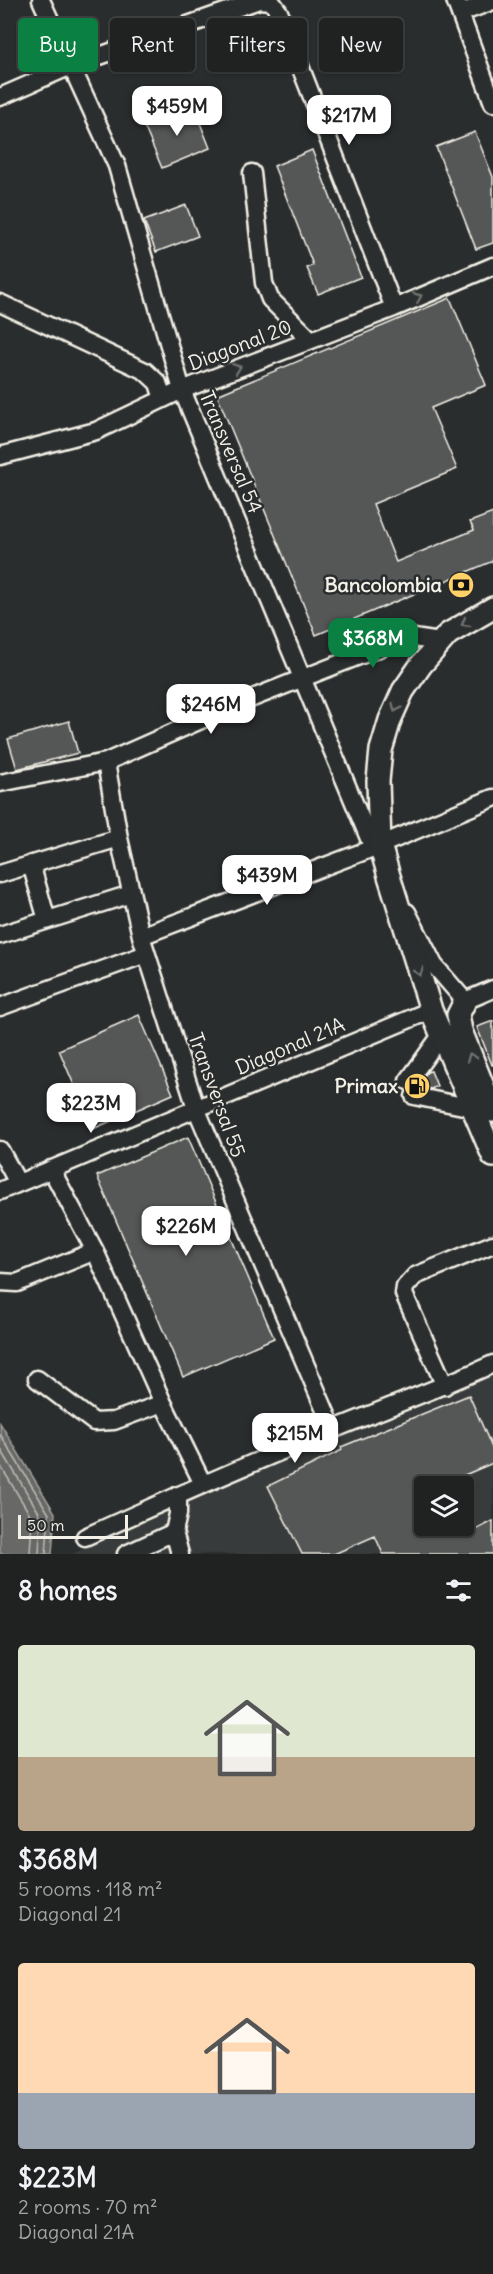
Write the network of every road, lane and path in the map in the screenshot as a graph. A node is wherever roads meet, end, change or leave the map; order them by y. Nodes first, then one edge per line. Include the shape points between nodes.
1 (41, 0) edge
2 (271, 1) edge
3 (493, 1) edge
4 (458, 7) edge
5 (49, 18) edge
6 (98, 57) edge
7 (57, 72) edge
8 (74, 72) edge
9 (0, 97) edge
10 (493, 103) edge
11 (252, 173) dead end
12 (493, 266) edge
13 (0, 303) edge
14 (394, 308) junction
15 (311, 340) junction
16 (182, 390) junction
17 (163, 399) junction
18 (0, 456) edge
19 (493, 608) edge
20 (440, 642) junction
21 (303, 679) junction
22 (106, 762) junction
23 (0, 783) edge
24 (493, 798) edge
25 (119, 838) junction
26 (376, 846) junction
27 (31, 864) junction
28 (0, 874) edge
29 (389, 876) junction
30 (131, 894) junction
31 (47, 920) junction
32 (0, 935) edge
33 (141, 936) junction
34 (146, 954) junction
35 (493, 989) edge
36 (465, 1001) junction
37 (0, 1007) edge
38 (431, 1010) junction
39 (442, 1034) junction
40 (196, 1108) junction
41 (483, 1109) edge
42 (0, 1150) edge
43 (493, 1156) edge
44 (51, 1169) junction
45 (18, 1183) junction
46 (0, 1191) edge
47 (493, 1244) edge
48 (95, 1251) junction
49 (0, 1282) edge
50 (493, 1364) edge
51 (37, 1379) dead end
52 (445, 1386) junction
53 (163, 1403) junction
54 (333, 1429) junction
55 (203, 1484) junction
56 (178, 1495) junction
57 (174, 1532) junction
58 (85, 1537) dead end
59 (126, 1554) edge
60 (180, 1554) edge

1 - 5 street, Transversal 54
2 - 6 street via 259,0
2 - 14 street via 279,12
3 - 4 street
4 - 10 street
7 - 9 street
8 - 16 street, Transversal 54 via 117,166
11 - 15 street via 264,283 270,299
14 -> 12 street, Diagonal 20
13 - 17 street via 145,371 158,383
14 - 15 street, Diagonal 20
16 -> 15 street, Diagonal 20
16 - 17 street, Diagonal 20
16 - 21 street, Transversal 54
17 - 18 street, Diagonal 20 via 96,431
19 -> 20 main road
20 - 21 street via 407,637
20 -> 26 main road via 403,691 390,720 381,750
21 - 22 street
21 - 26 street, Transversal 54
22 - 23 street
22 - 25 street, Transversal 55
24 - 26 street
25 - 27 street
25 - 30 street, Transversal 55
26 - 29 main road
26 - 33 street
27 - 28 street
27 - 31 street
29 - 36 street via 434,965
29 -> 38 main road
30 - 31 street
30 - 33 street, Transversal 55
31 - 32 street
33 - 34 street, Transversal 55
34 - 37 street
34 - 40 street, Transversal 55
35 - 36 street
41 -> 36 main road via 458,1015
38 - 39 main road
38 - 40 street, Diagonal 21A
39 - 41 main road
39 - 41 street via 411,1088
40 - 44 street, Diagonal 21A
40 - 54 street, Transversal 55
41 - 43 main road
42 - 45 street
44 - 45 street, Diagonal 21A
44 - 48 street
45 - 46 street, Diagonal 21A
47 - 52 street via 415,1276 405,1287 404,1294
48 - 49 street via 17,1283
48 - 53 street
50 - 52 street
51 - 53 street via 94,1422 114,1421
52 - 54 street
53 - 55 street
54 - 55 street
55 - 56 street
56 - 57 street
56 - 58 street
57 - 59 street
57 - 60 street

